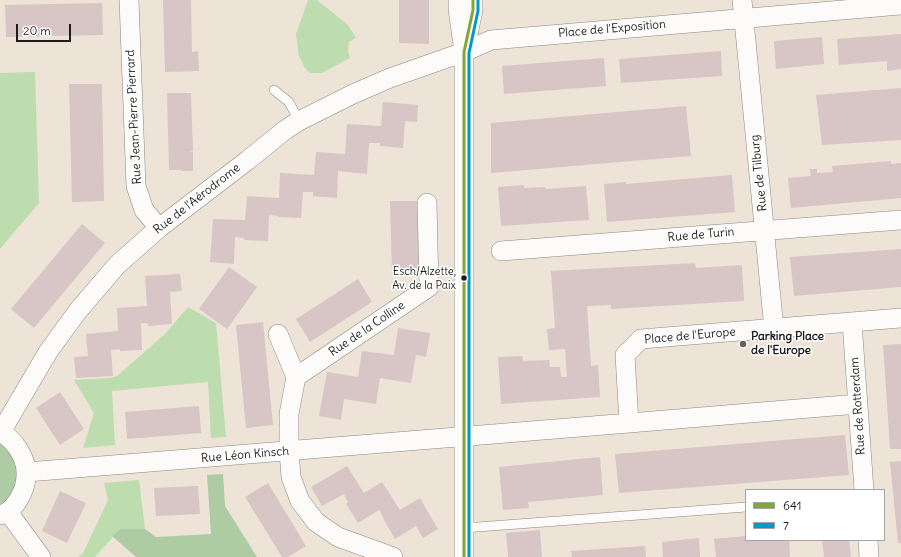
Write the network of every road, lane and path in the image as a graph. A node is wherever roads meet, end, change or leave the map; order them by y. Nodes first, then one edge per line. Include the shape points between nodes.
1 (129, 0) edge
2 (458, 0) edge
3 (473, 0) edge
4 (901, 4) edge
5 (743, 9) edge
6 (464, 52) junction
7 (274, 90) dead end
8 (299, 121) junction
9 (427, 203) dead end
10 (901, 220) edge
11 (159, 228) junction
12 (765, 230) junction
13 (501, 251) dead end
14 (901, 318) edge
15 (852, 322) junction
16 (774, 329) junction
17 (278, 334) dead end
18 (296, 378) junction
19 (858, 404) junction
20 (629, 423) junction
21 (1, 432) edge
22 (464, 437) junction
23 (289, 451) junction
24 (26, 472) junction
25 (864, 489) edge
26 (745, 506) edge
27 (4, 514) edge
28 (464, 528) junction
29 (868, 541) edge
30 (41, 557) edge
31 (393, 557) edge
32 (464, 557) edge
33 (870, 557) edge

1 - 11 street, Rue Jean-Pierre Pierrard via 136,186 144,210
2 - 6 street
3 - 6 street
4 - 5 street, Place de l'Exposition
5 - 6 street, Place de l'Exposition via 491,40
5 - 12 street, Rue de Tilburg
6 - 8 street, Rue de l'Aérodrome via 390,78
6 - 22 street
7 - 8 lane via 289,102
8 - 11 street, Rue de l'Aérodrome
9 - 18 street, Rue de la Colline via 429,287
10 - 12 street, Rue de Turin
11 - 21 street, Rue de l'Aérodrome via 117,265 77,312 48,352
12 - 13 street, Rue de Turin
12 - 16 street, Rue de Tilburg
14 - 15 street, Place de l'Europe
15 - 16 street, Place de l'Europe
15 - 19 street, Rue de Rotterdam
16 - 20 street, Place de l'Europe via 641,339 625,355
17 - 18 street
18 - 23 street via 289,414
19 - 20 street
19 - 25 street, Rue de Rotterdam
20 - 22 street
21 - 24 street via 14,442
22 - 23 street, Rue Léon Kinsch
22 - 28 street
23 - 24 street, Rue Léon Kinsch
23 - 31 street via 291,477 300,502 316,522 338,537
24 - 27 street via 25,487 18,501
26 - 28 lane
27 - 30 street
28 - 32 street
29 - 33 street

